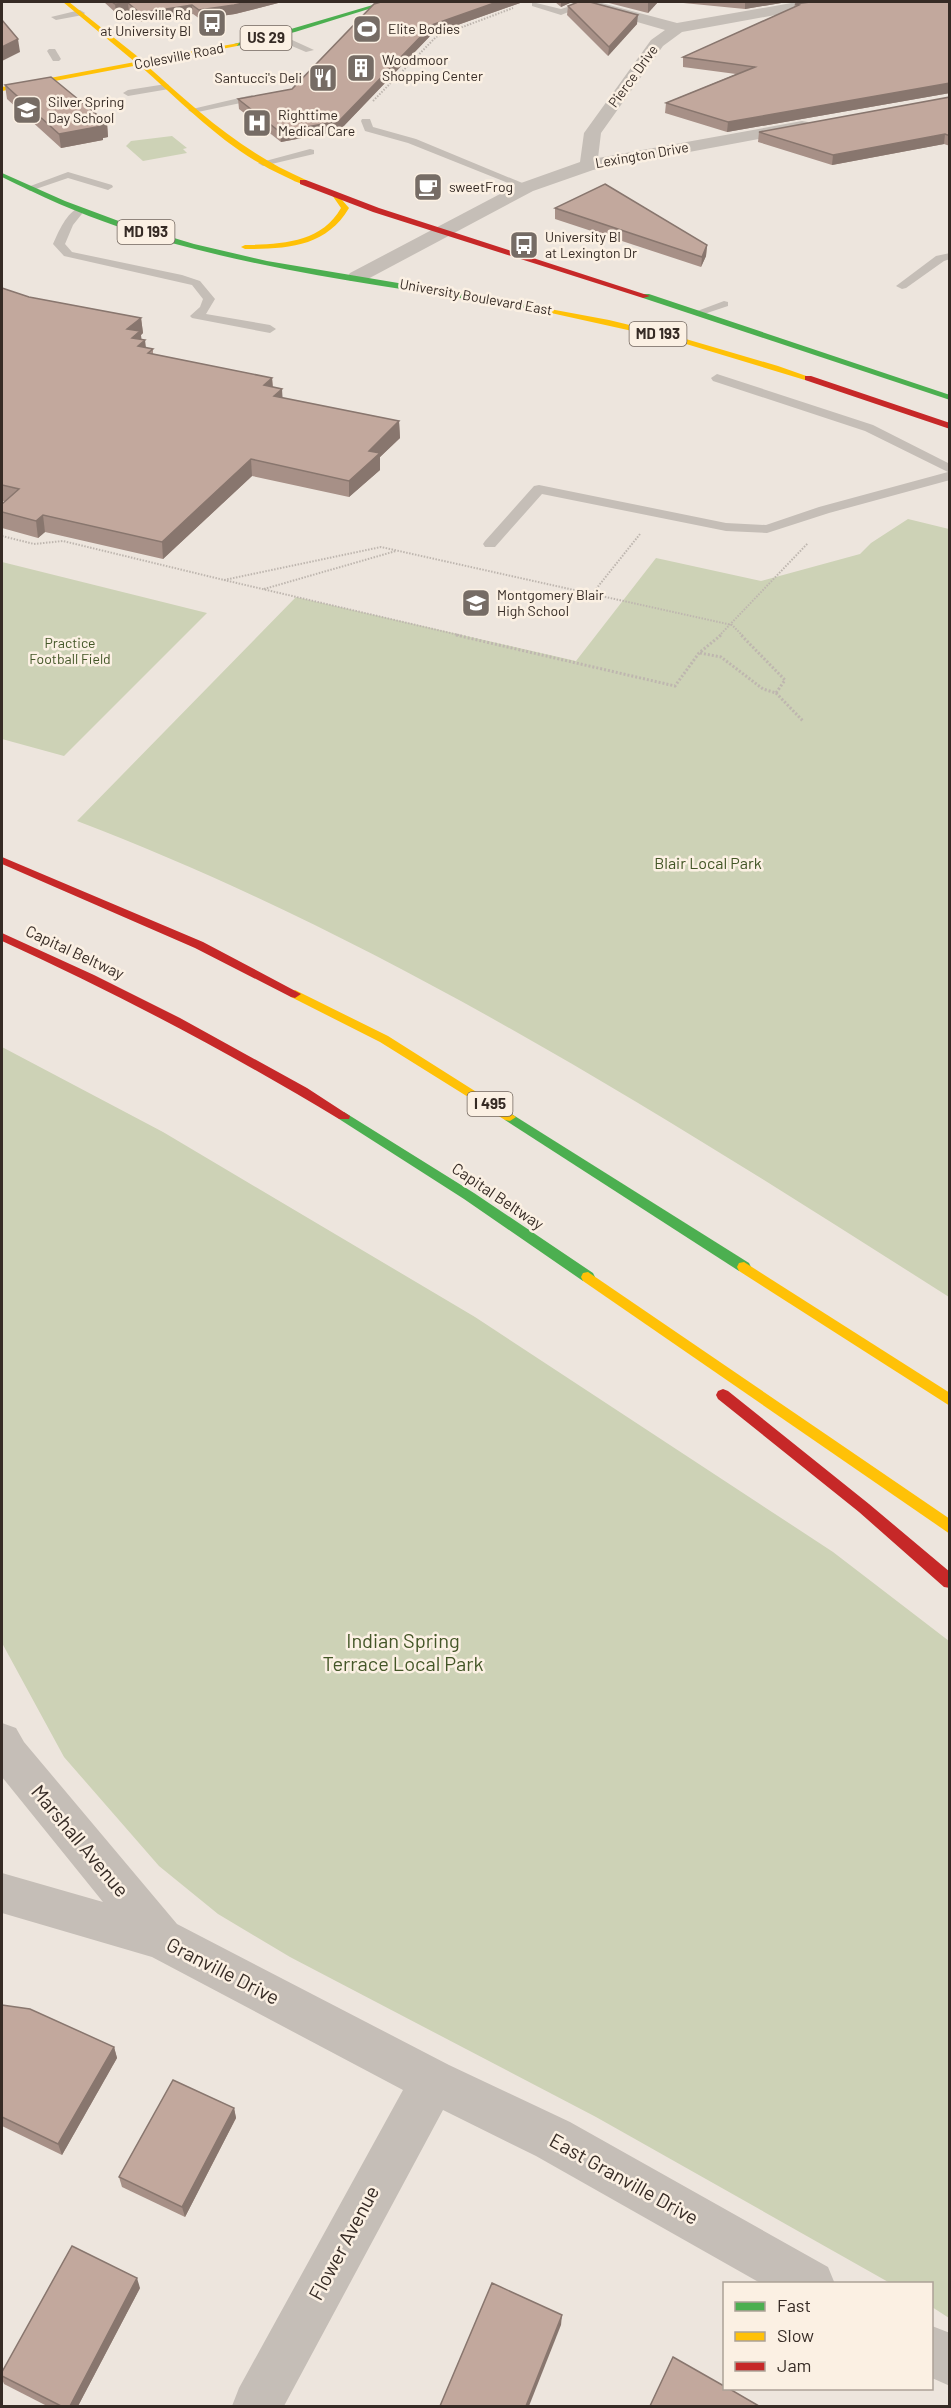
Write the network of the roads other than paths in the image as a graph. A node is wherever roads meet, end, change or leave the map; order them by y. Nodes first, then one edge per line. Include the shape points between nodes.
1 (66, 2) edge
2 (388, 2) edge
3 (585, 2) edge
4 (819, 2) edge
5 (539, 3) edge
6 (80, 13) junction
7 (56, 16) dead end
8 (677, 28) junction
9 (276, 36) junction
10 (147, 44) dead end
11 (124, 48) junction
12 (309, 50) dead end
13 (103, 51) dead end
14 (74, 56) dead end
15 (51, 57) dead end
16 (140, 63) junction
17 (165, 87) junction
18 (2, 89) edge
19 (128, 93) dead end
20 (252, 98) edge
21 (193, 110) junction
22 (366, 121) dead end
23 (820, 123) edge
24 (310, 152) dead end
25 (263, 163) junction
26 (588, 165) junction
27 (2, 175) edge
28 (108, 187) dead end
29 (527, 187) junction
30 (30, 188) junction
31 (336, 195) junction
32 (80, 210) junction
33 (67, 226) junction
34 (444, 232) junction
35 (53, 236) dead end
36 (192, 246) junction
37 (950, 256) edge
38 (357, 277) junction
39 (902, 286) dead end
40 (724, 304) dead end
41 (698, 313) junction
42 (270, 329) dead end
43 (717, 378) dead end
44 (950, 398) edge
45 (950, 426) edge
46 (950, 469) edge
47 (950, 476) edge
48 (490, 544) dead end
49 (2, 860) edge
50 (2, 937) edge
51 (507, 1221) junction
52 (662, 1346) dead end
53 (708, 1383) dead end
54 (950, 1401) edge
55 (950, 1528) edge
56 (950, 1582) edge
57 (2, 1742) edge
58 (2, 1893) edge
59 (161, 1939) junction
60 (433, 2081) junction
61 (809, 2282) edge
62 (933, 2352) edge
63 (950, 2361) edge
64 (257, 2406) edge

1 - 6 main road, MD 193
2 - 9 main road, Colesville Road / US 29
3 - 5 lane via 561,12
3 - 8 street
4 - 8 street, Pierce Drive
6 - 7 lane
6 - 11 main road, MD 193
8 - 26 street, Pierce Drive via 657,43 593,133
9 - 12 lane
9 - 16 main road, Colesville Road / US 29
10 - 11 main road, Colesville Road
11 - 13 main road, Colesville Road
11 - 16 main road, MD 193
14 - 15 main road
16 - 17 main road, MD 193
16 - 18 main road, Colesville Road / US 29 via 82,78
17 - 19 lane
17 - 21 main road, MD 193
20 - 21 lane
21 - 25 main road, MD 193 via 237,148
22 - 29 lane via 369,129 412,141
23 - 26 street, Lexington Drive
24 - 25 lane
25 - 31 main road, MD 193
26 - 29 street, Lexington Drive
27 - 30 main road, University Boulevard East / MD 193
28 - 30 lane via 68,175
29 - 34 street, Lexington Drive
30 - 32 main road, University Boulevard East / MD 193
31 - 34 main road, MD 193
31 - 36 main road via 345,208 343,217 333,228 311,238 257,247
32 - 33 lane
32 - 36 main road, University Boulevard East / MD 193
33 - 35 lane
33 - 42 lane via 59,244 68,254 196,283 209,300 196,316
34 - 38 street, Lexington Drive
34 - 41 main road, MD 193
36 - 38 main road, University Boulevard East / MD 193
37 - 39 lane via 940,258
38 - 45 main road, University Boulevard East / MD 193 via 655,333 748,358
40 - 41 lane
41 - 44 main road, MD 193
43 - 46 lane via 869,428
47 - 48 lane via 754,530 539,489
49 - 54 main road, I 495 via 199,945 384,1039 589,1166
50 - 51 main road, Capital Beltway via 133,997 251,1061 318,1099
51 - 52 main road
51 - 55 main road, Capital Beltway
53 - 56 main road
57 - 59 street, Marshall Avenue
58 - 59 street, Granville Drive
59 - 60 street, Granville Drive
60 - 61 street, East Granville Drive via 553,2139
60 - 64 street, Flower Avenue
62 - 63 street

